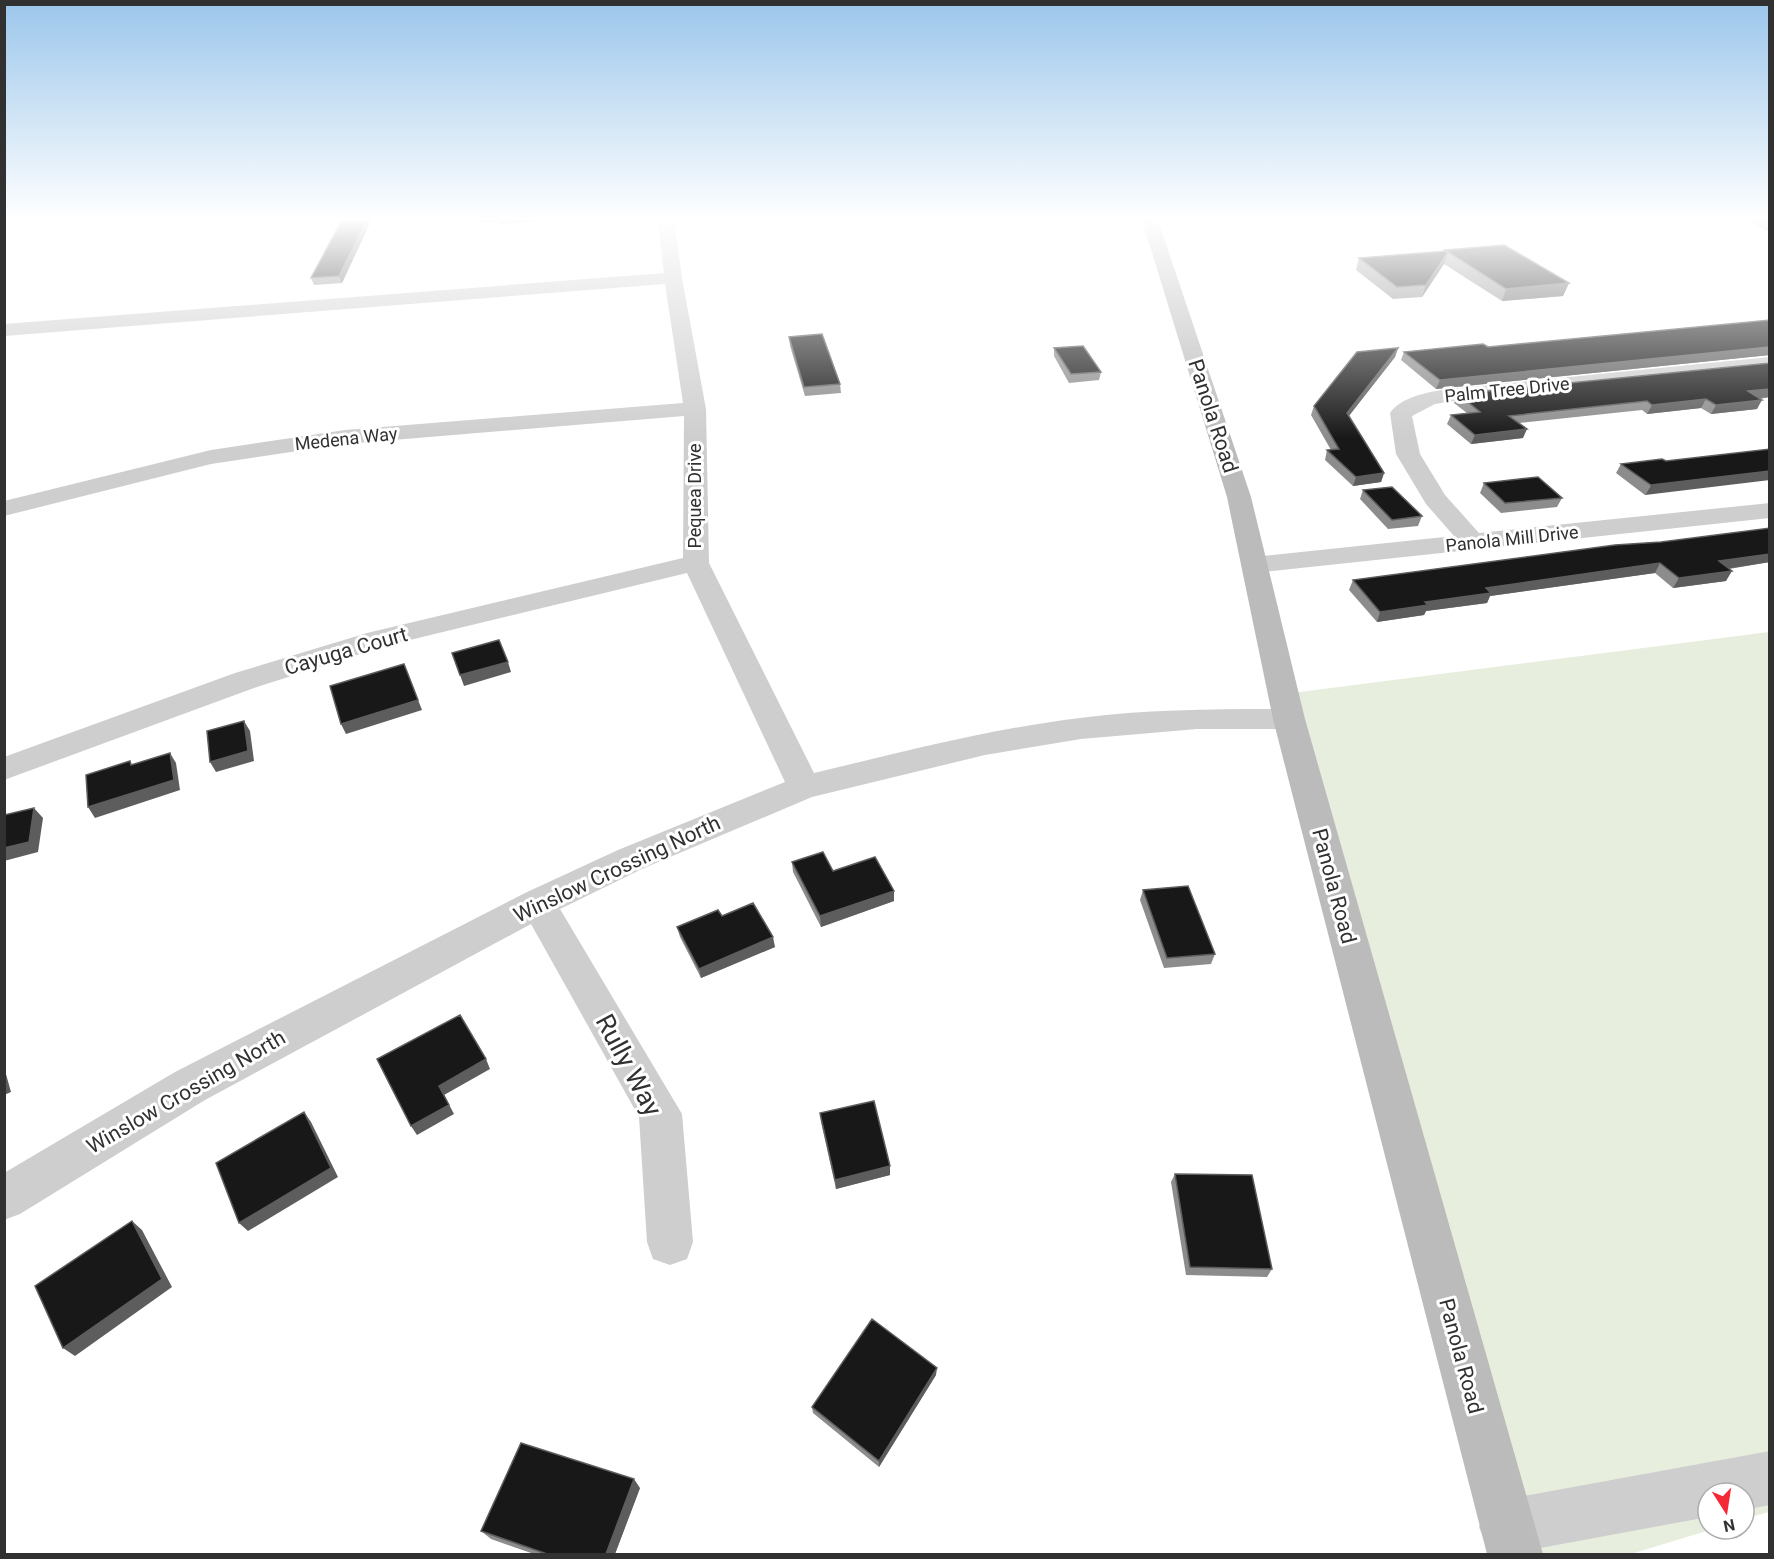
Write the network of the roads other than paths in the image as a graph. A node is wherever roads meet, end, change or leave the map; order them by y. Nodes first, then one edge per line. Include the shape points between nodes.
1 (483, 293) edge
2 (675, 293) edge
3 (1173, 293) edge
4 (4, 330) edge
5 (1770, 363) edge
6 (695, 409) junction
7 (4, 509) edge
8 (1770, 510) edge
9 (1474, 543) junction
10 (696, 563) junction
11 (1254, 565) junction
12 (1289, 719) junction
13 (4, 769) edge
14 (804, 787) junction
15 (538, 903) junction
16 (4, 1198) edge
17 (670, 1242) dead end
18 (1770, 1478) edge
19 (1511, 1541) edge

1 - 4 street
2 - 6 street, Pequea Drive
3 - 11 main road, Panola Road via 1239,497
5 - 9 street, Palm Tree Drive via 1460,394 1431,398 1401,413 1408,454 1435,499
6 - 7 street, Medena Way via 345,437 211,457
6 - 10 street, Pequea Drive
8 - 9 street, Panola Mill Drive
9 - 11 street, Panola Mill Drive
10 - 13 street, Cayuga Court via 377,639 246,680
10 - 14 street, Pequea Drive
11 - 12 main road, Panola Road
12 - 14 street, Winslow Crossing North via 1197,719 1081,728 985,744
12 - 19 main road, Panola Road
14 - 15 street, Winslow Crossing North via 631,859
15 - 16 street, Winslow Crossing North via 190,1086
15 - 17 street, Rully Way via 660,1114
18 - 19 street

